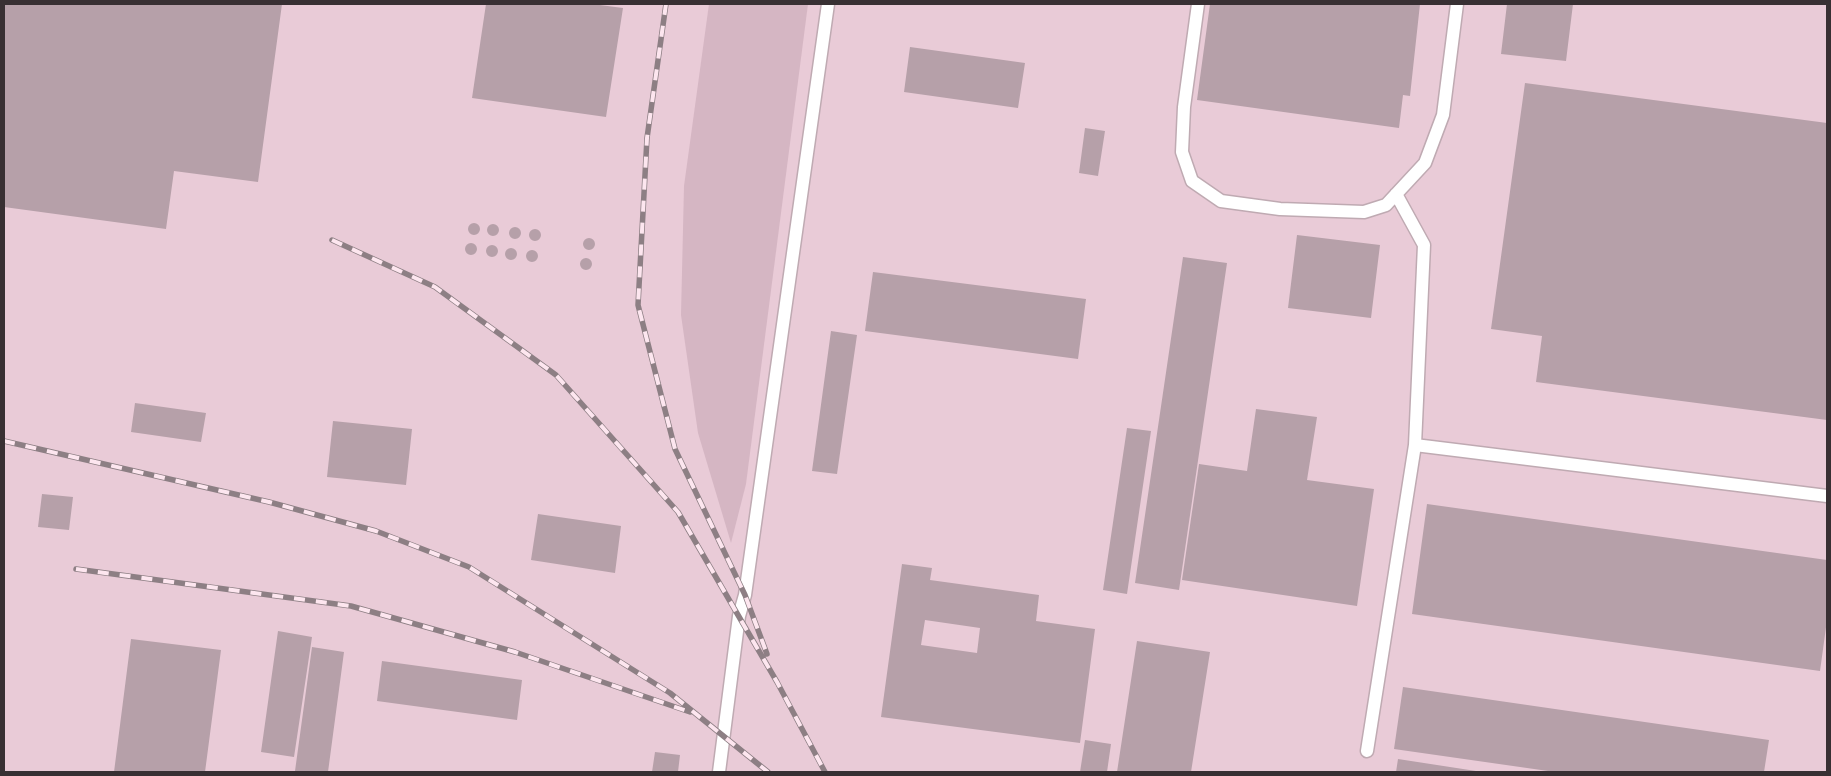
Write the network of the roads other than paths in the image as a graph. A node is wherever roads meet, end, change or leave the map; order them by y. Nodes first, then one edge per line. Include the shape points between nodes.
1 (828, 4) edge
2 (1198, 4) edge
3 (1458, 4) edge
4 (1396, 194) junction
5 (1415, 445) junction
6 (1827, 496) edge
7 (1368, 751) dead end
8 (719, 772) edge

1 - 8 lane
2 - 4 lane via 1184,107 1182,152 1192,181 1221,201 1280,209 1364,212 1386,206
3 - 4 lane via 1443,116 1425,163
4 - 5 lane via 1424,246
5 - 6 lane
5 - 7 lane

